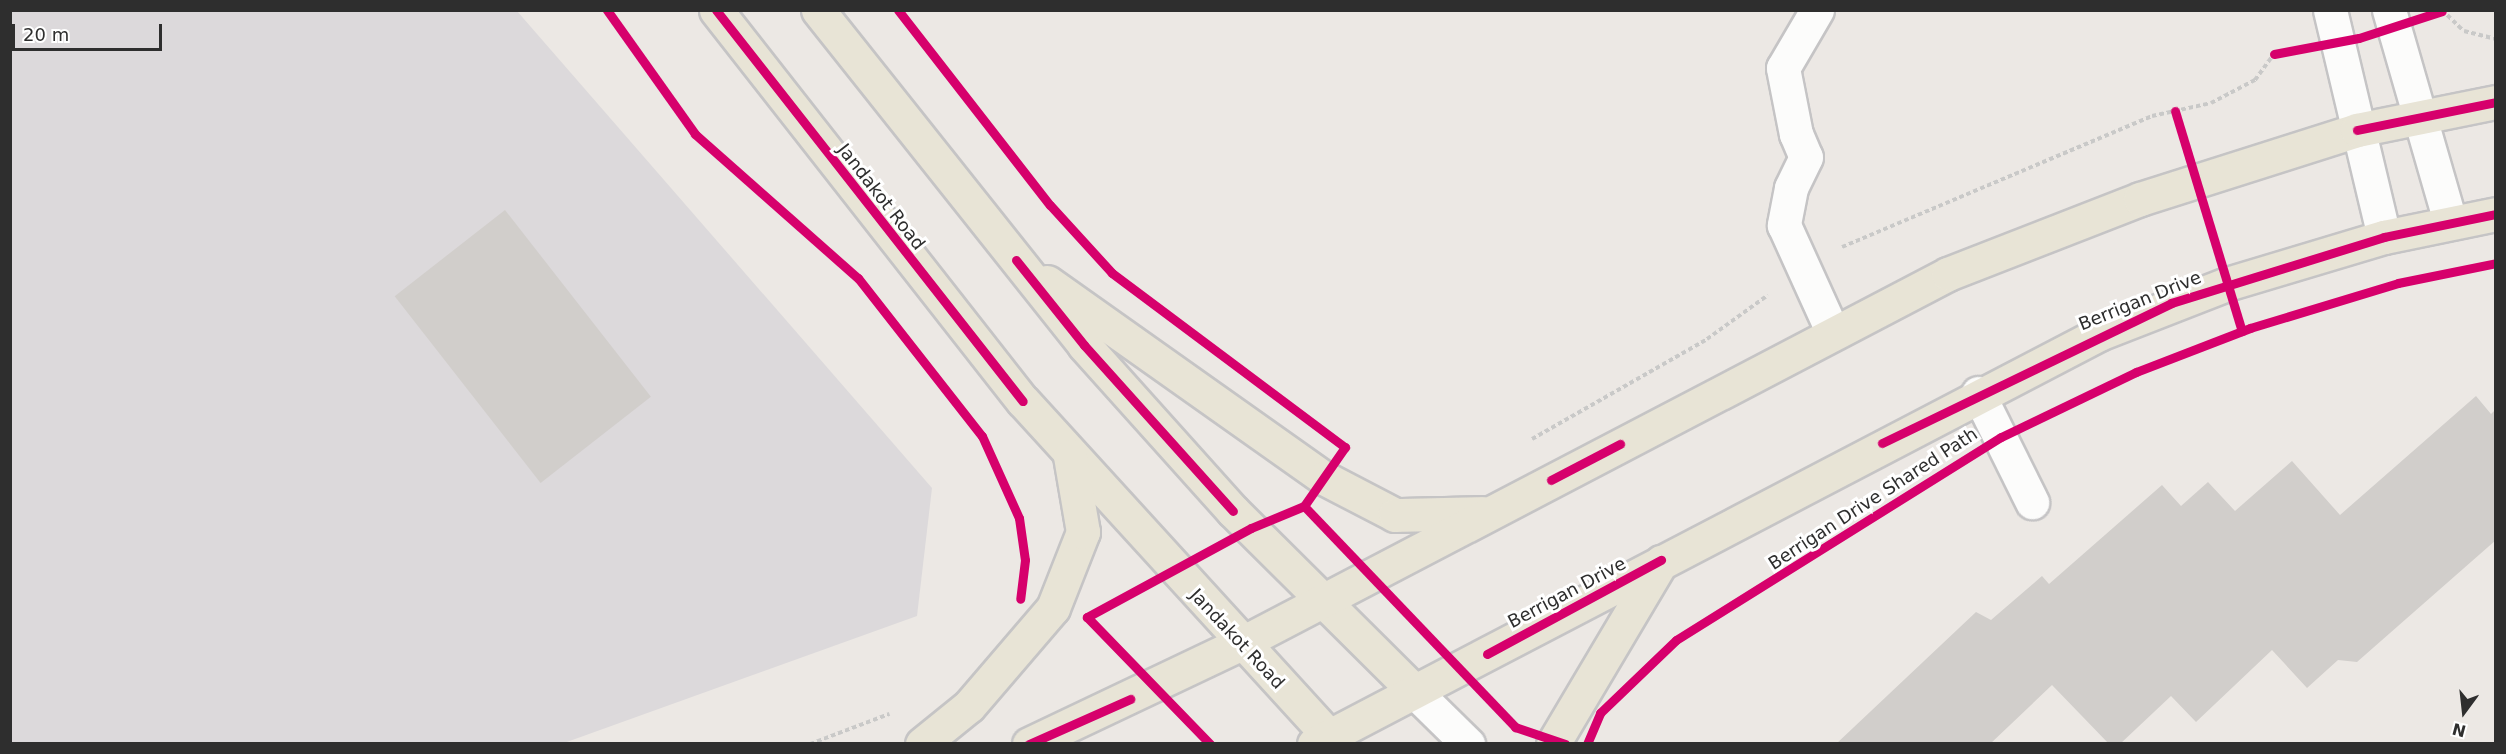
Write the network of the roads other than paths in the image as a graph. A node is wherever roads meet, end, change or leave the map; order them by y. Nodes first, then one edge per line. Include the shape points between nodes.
1 (716, 10) edge
2 (818, 10) edge
3 (1817, 10) edge
4 (2330, 10) edge
5 (2391, 19) edge
6 (2496, 102) edge
7 (2421, 115) junction
8 (2357, 130) junction
9 (2496, 214) edge
10 (2450, 222) junction
11 (2384, 237) junction
12 (1016, 260) junction
13 (1832, 331) junction
14 (1978, 393) junction
15 (1070, 456) junction
16 (2032, 502) dead end
17 (1489, 513) junction
18 (1661, 560) junction
19 (1322, 601) junction
20 (1240, 644) junction
21 (1414, 691) junction
22 (1326, 741) edge
23 (922, 744) edge
24 (1029, 744) edge
25 (1467, 744) edge
26 (1553, 744) edge

1 - 15 main road, Jandakot Road via 908,259
2 - 12 main road
3 - 13 street via 1783,68 1796,134 1806,157 1791,188 1784,225
4 - 8 street
5 - 7 street
6 - 7 main road
7 - 8 main road
7 - 10 street
8 - 11 street
8 - 13 main road via 2196,181 1948,274
9 - 10 main road, Berrigan Drive
10 - 11 main road, Berrigan Drive
11 - 14 main road, Berrigan Drive via 2171,303
12 - 17 main road via 1324,478 1395,515
12 - 19 main road via 1165,436
13 - 17 main road
14 - 16 street
14 - 18 main road, Berrigan Drive
15 - 20 main road, Jandakot Road
15 - 23 main road via 1083,532 1053,608 969,706
17 - 19 main road
18 - 21 main road, Berrigan Drive
18 - 26 main road
19 - 20 main road
19 - 21 main road
20 - 22 main road, Jandakot Road
20 - 24 main road
21 - 22 main road, Berrigan Drive
21 - 25 street

